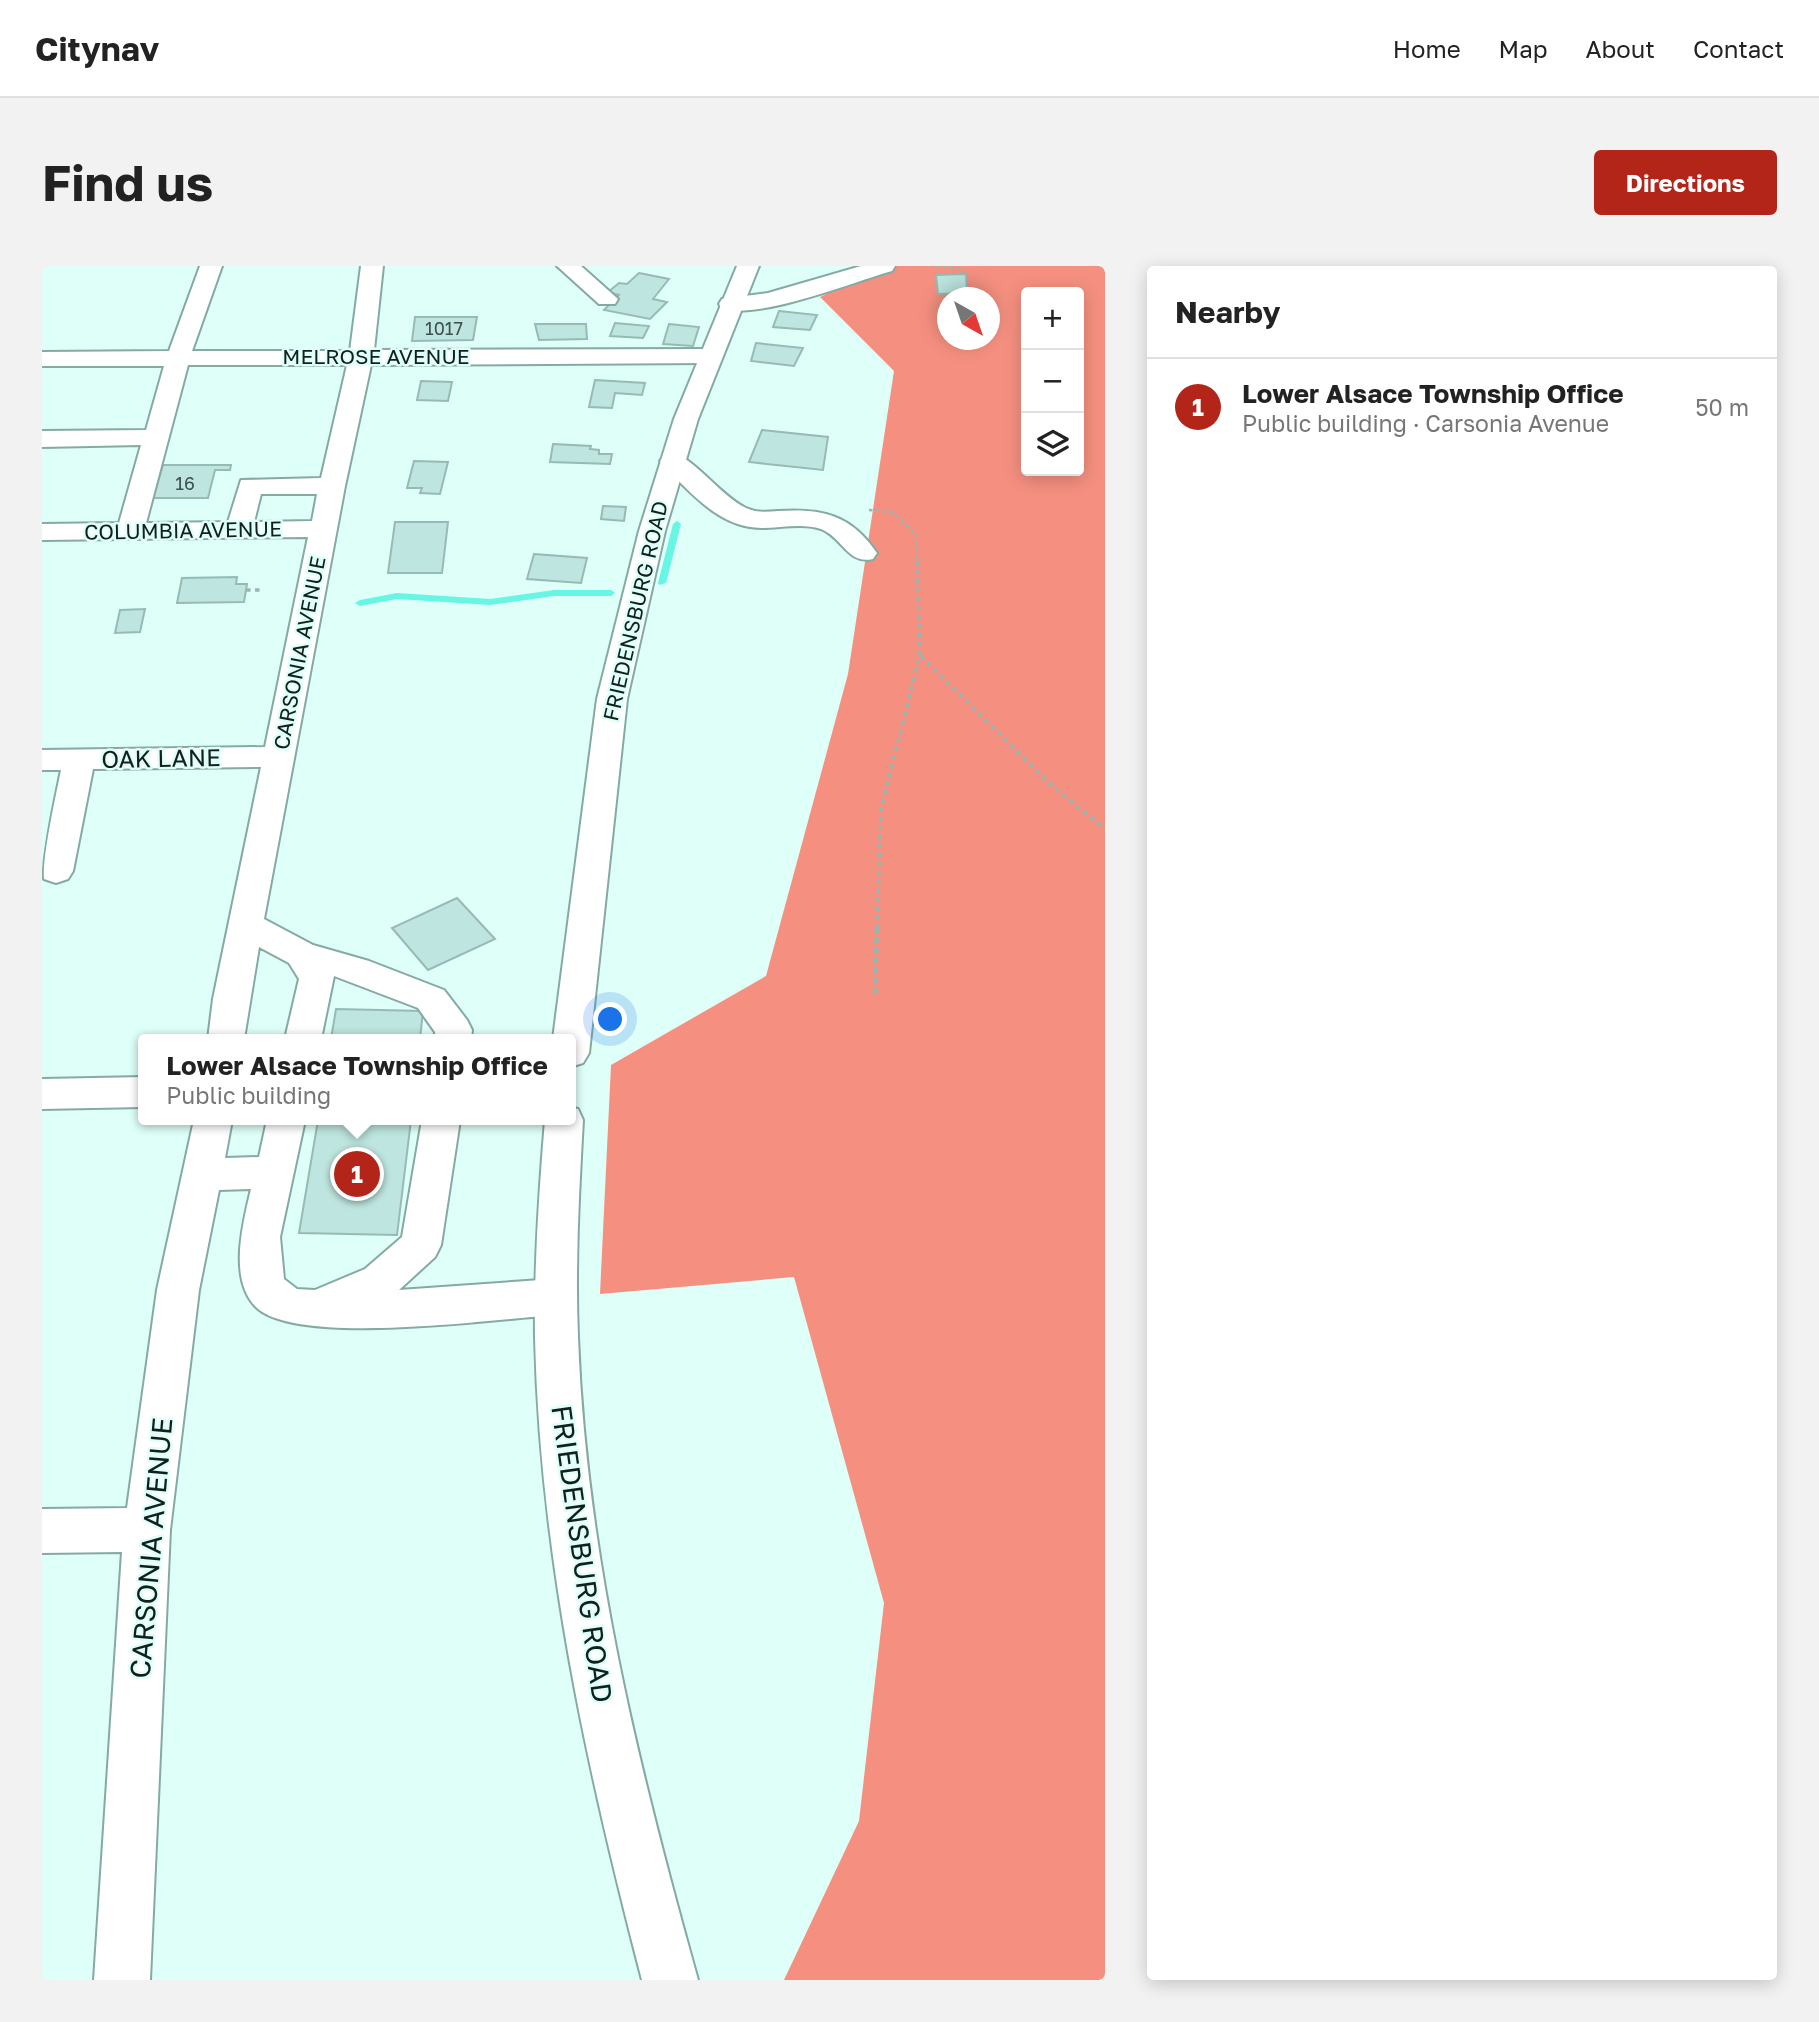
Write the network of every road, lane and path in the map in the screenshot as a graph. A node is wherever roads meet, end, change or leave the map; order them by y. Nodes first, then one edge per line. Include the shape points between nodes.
1 (211, 266) edge
2 (372, 266) edge
3 (568, 266) edge
4 (748, 266) edge
5 (884, 266) edge
6 (936, 266) edge
7 (962, 274) dead end
8 (607, 299) dead end
9 (730, 304) junction
10 (710, 356) junction
11 (361, 357) junction
12 (178, 358) junction
13 (42, 359) edge
14 (156, 437) junction
15 (42, 439) edge
16 (673, 461) junction
17 (332, 486) junction
18 (866, 510) dead end
19 (324, 529) junction
20 (239, 530) junction
21 (130, 532) junction
22 (42, 533) edge
23 (863, 553) dead end
24 (246, 590) dead end
25 (260, 590) dead end
26 (920, 655) junction
27 (279, 757) junction
28 (42, 760) edge
29 (79, 760) junction
30 (1105, 829) edge
31 (56, 871) dead end
32 (246, 925) junction
33 (301, 954) junction
34 (876, 993) dead end
35 (227, 1034) edge
36 (304, 1034) edge
37 (454, 1034) edge
38 (572, 1034) edge
39 (138, 1093) edge
40 (42, 1094) edge
41 (212, 1125) edge
42 (285, 1125) edge
43 (440, 1125) edge
44 (563, 1125) edge
45 (275, 1173) junction
46 (202, 1174) junction
47 (555, 1297) junction
48 (316, 1310) junction
49 (147, 1530) junction
50 (42, 1531) edge
51 (122, 1980) edge
52 (670, 1980) edge

1 - 12 street
2 - 11 street, CARSONIA AVENUE
3 - 8 street
4 - 9 street, FRIEDENSBURG ROAD
5 - 9 street via 770,300
6 - 7 path via 961,269
9 - 10 street, FRIEDENSBURG ROAD
10 - 11 street, MELROSE AVENUE
10 - 16 street, FRIEDENSBURG ROAD
11 - 12 street, MELROSE AVENUE
11 - 17 street, CARSONIA AVENUE
12 - 13 street, MELROSE AVENUE
12 - 14 street
14 - 15 street
14 - 21 street
16 - 23 street via 736,513 757,520 823,520 853,536
16 - 38 street, FRIEDENSBURG ROAD via 612,699
17 - 19 street, CARSONIA AVENUE
17 - 20 street via 250,486
18 - 26 path via 892,512 916,534
19 - 20 street, COLUMBIA AVENUE
19 - 27 street, CARSONIA AVENUE
20 - 21 street, COLUMBIA AVENUE
21 - 22 street, COLUMBIA AVENUE
24 - 25 path
26 - 30 path via 1050,784
26 - 34 path via 881,809
27 - 29 street, OAK LANE
27 - 32 street, CARSONIA AVENUE
28 - 29 street, OAK LANE
29 - 31 street
32 - 33 street
32 - 35 street, CARSONIA AVENUE
33 - 36 street via 317,978
33 - 37 street via 431,999
39 - 40 street
41 - 46 street, CARSONIA AVENUE
42 - 45 street
43 - 48 street via 421,1245 380,1282
44 - 47 street, FRIEDENSBURG ROAD
45 - 46 street
45 - 48 street via 260,1237 263,1283 271,1295 291,1306
46 - 49 street, CARSONIA AVENUE via 178,1290
47 - 48 street via 387,1310
47 - 52 street, FRIEDENSBURG ROAD via 558,1389 573,1539 596,1678
49 - 50 street
49 - 51 street, CARSONIA AVENUE

